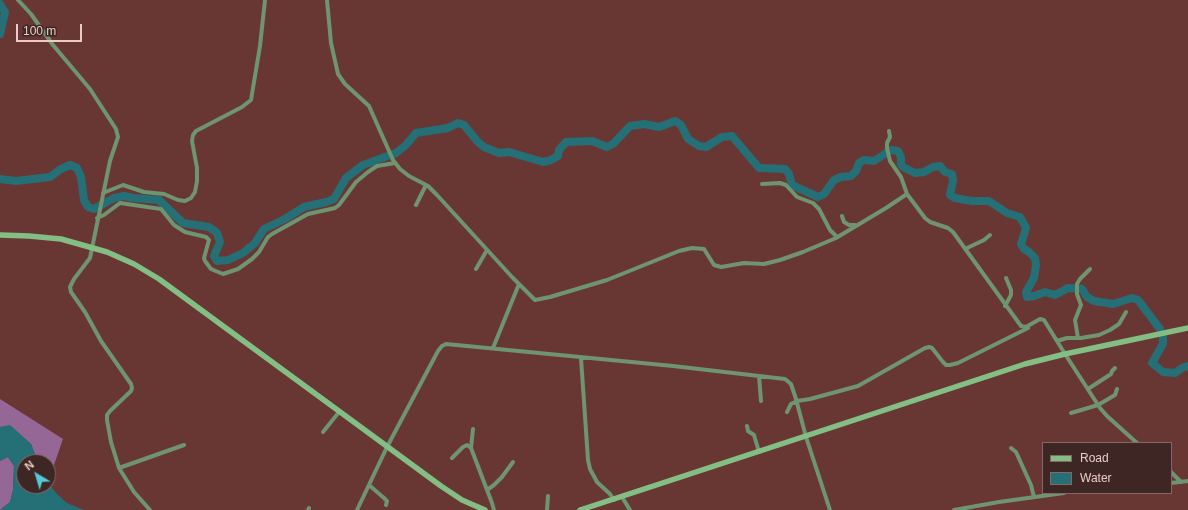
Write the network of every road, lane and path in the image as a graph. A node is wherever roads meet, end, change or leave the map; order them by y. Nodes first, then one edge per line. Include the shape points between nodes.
1 (18, 0) edge
2 (265, 0) edge
3 (328, 0) edge
4 (889, 131) dead end
5 (394, 161) junction
6 (762, 184) dead end
7 (426, 185) junction
8 (103, 193) junction
9 (907, 194) junction
10 (416, 205) dead end
11 (98, 216) junction
12 (842, 216) dead end
13 (856, 225) junction
14 (0, 236) edge
15 (990, 236) dead end
16 (837, 237) junction
17 (92, 247) junction
18 (965, 249) junction
19 (487, 250) junction
20 (476, 268) dead end
21 (1090, 269) dead end
22 (1006, 278) dead end
23 (519, 284) junction
24 (1005, 306) junction
25 (1126, 312) dead end
26 (1044, 320) junction
27 (1188, 328) edge
28 (1078, 338) junction
29 (1057, 341) junction
30 (493, 348) junction
31 (1065, 354) junction
32 (582, 358) junction
33 (1115, 368) dead end
34 (758, 376) junction
35 (1088, 389) junction
36 (1117, 389) dead end
37 (761, 401) dead end
38 (797, 401) junction
39 (1098, 405) junction
40 (339, 412) junction
41 (787, 412) dead end
42 (1071, 413) dead end
43 (747, 426) dead end
44 (473, 429) dead end
45 (323, 432) dead end
46 (806, 437) junction
47 (1135, 442) edge
48 (184, 445) dead end
49 (387, 447) junction
50 (470, 448) junction
51 (1011, 448) dead end
52 (759, 452) junction
53 (452, 458) dead end
54 (513, 462) dead end
55 (120, 468) junction
56 (1172, 473) edge
57 (1188, 481) edge
58 (1181, 482) junction
59 (1172, 483) edge
60 (369, 484) junction
61 (487, 490) junction
62 (1056, 494) edge
63 (548, 496) dead end
64 (622, 497) junction
65 (1034, 497) junction
66 (614, 500) junction
67 (386, 505) dead end
68 (150, 510) edge
69 (357, 510) edge
70 (486, 510) edge
71 (494, 510) edge
72 (547, 510) edge
73 (580, 510) edge
74 (630, 510) edge
75 (830, 510) edge
76 (954, 510) edge

1 - 8 street via 90,88 116,129 118,137
2 - 8 street via 251,100 193,135 197,181 192,198 178,200 164,194 144,192 123,185
3 - 5 street via 331,43 338,74 369,106
4 - 9 street via 887,148 890,161
5 - 7 street via 410,176
5 - 11 street via 377,166 368,172 356,182 335,208 308,214 272,234 252,259 223,274 211,269 205,261 209,240 185,232 174,225 161,209 120,203 104,215
6 - 16 street via 786,185 797,196 813,203
7 - 10 street
7 - 19 street
8 - 11 street
9 - 13 street
9 - 18 street via 925,218 948,228
11 - 17 street
12 - 13 street via 844,222
13 - 16 street
14 - 17 street via 61,239
15 - 18 street
16 - 23 street via 804,252 764,264 744,263 721,267 714,265 704,249 692,248 607,280 542,300 535,300
17 - 40 street via 119,257 159,279
17 - 55 street via 90,258 70,287 101,341 131,384 131,391 110,411 106,420
18 - 24 street
19 - 20 street
19 - 23 street
21 - 28 street via 1077,286 1080,305 1075,320
22 - 24 street via 1011,295
23 - 30 street
24 - 26 street via 1021,326 1026,327 1040,319
25 - 28 street via 1119,324 1110,330 1099,335
26 - 29 street
26 - 38 street via 958,363 946,364 929,347 858,386
27 - 31 street
28 - 29 street
29 - 31 street
30 - 32 street
30 - 49 street via 446,344 442,346
31 - 35 street
31 - 46 street via 1025,364
32 - 34 street
32 - 66 street via 590,469 597,482
33 - 35 street via 1111,374
34 - 37 street
34 - 38 street via 785,379 791,384
35 - 39 street
36 - 39 street via 1115,395
38 - 41 street via 791,404
38 - 46 street
39 - 42 street
39 - 47 street via 1106,416
40 - 45 street
40 - 49 street
43 - 52 street via 754,435
44 - 50 street
46 - 52 street
46 - 75 street
48 - 55 street
49 - 60 street
49 - 70 street via 462,500
50 - 53 street via 467,445 463,447
50 - 61 street
51 - 65 street via 1016,452
52 - 64 street
54 - 61 street via 502,477
55 - 68 street via 134,492
56 - 58 street
57 - 58 street
58 - 59 street
60 - 67 street via 387,501
60 - 69 street
61 - 71 street
62 - 65 street
63 - 72 street
64 - 66 street
64 - 74 street
65 - 76 street
66 - 73 street

